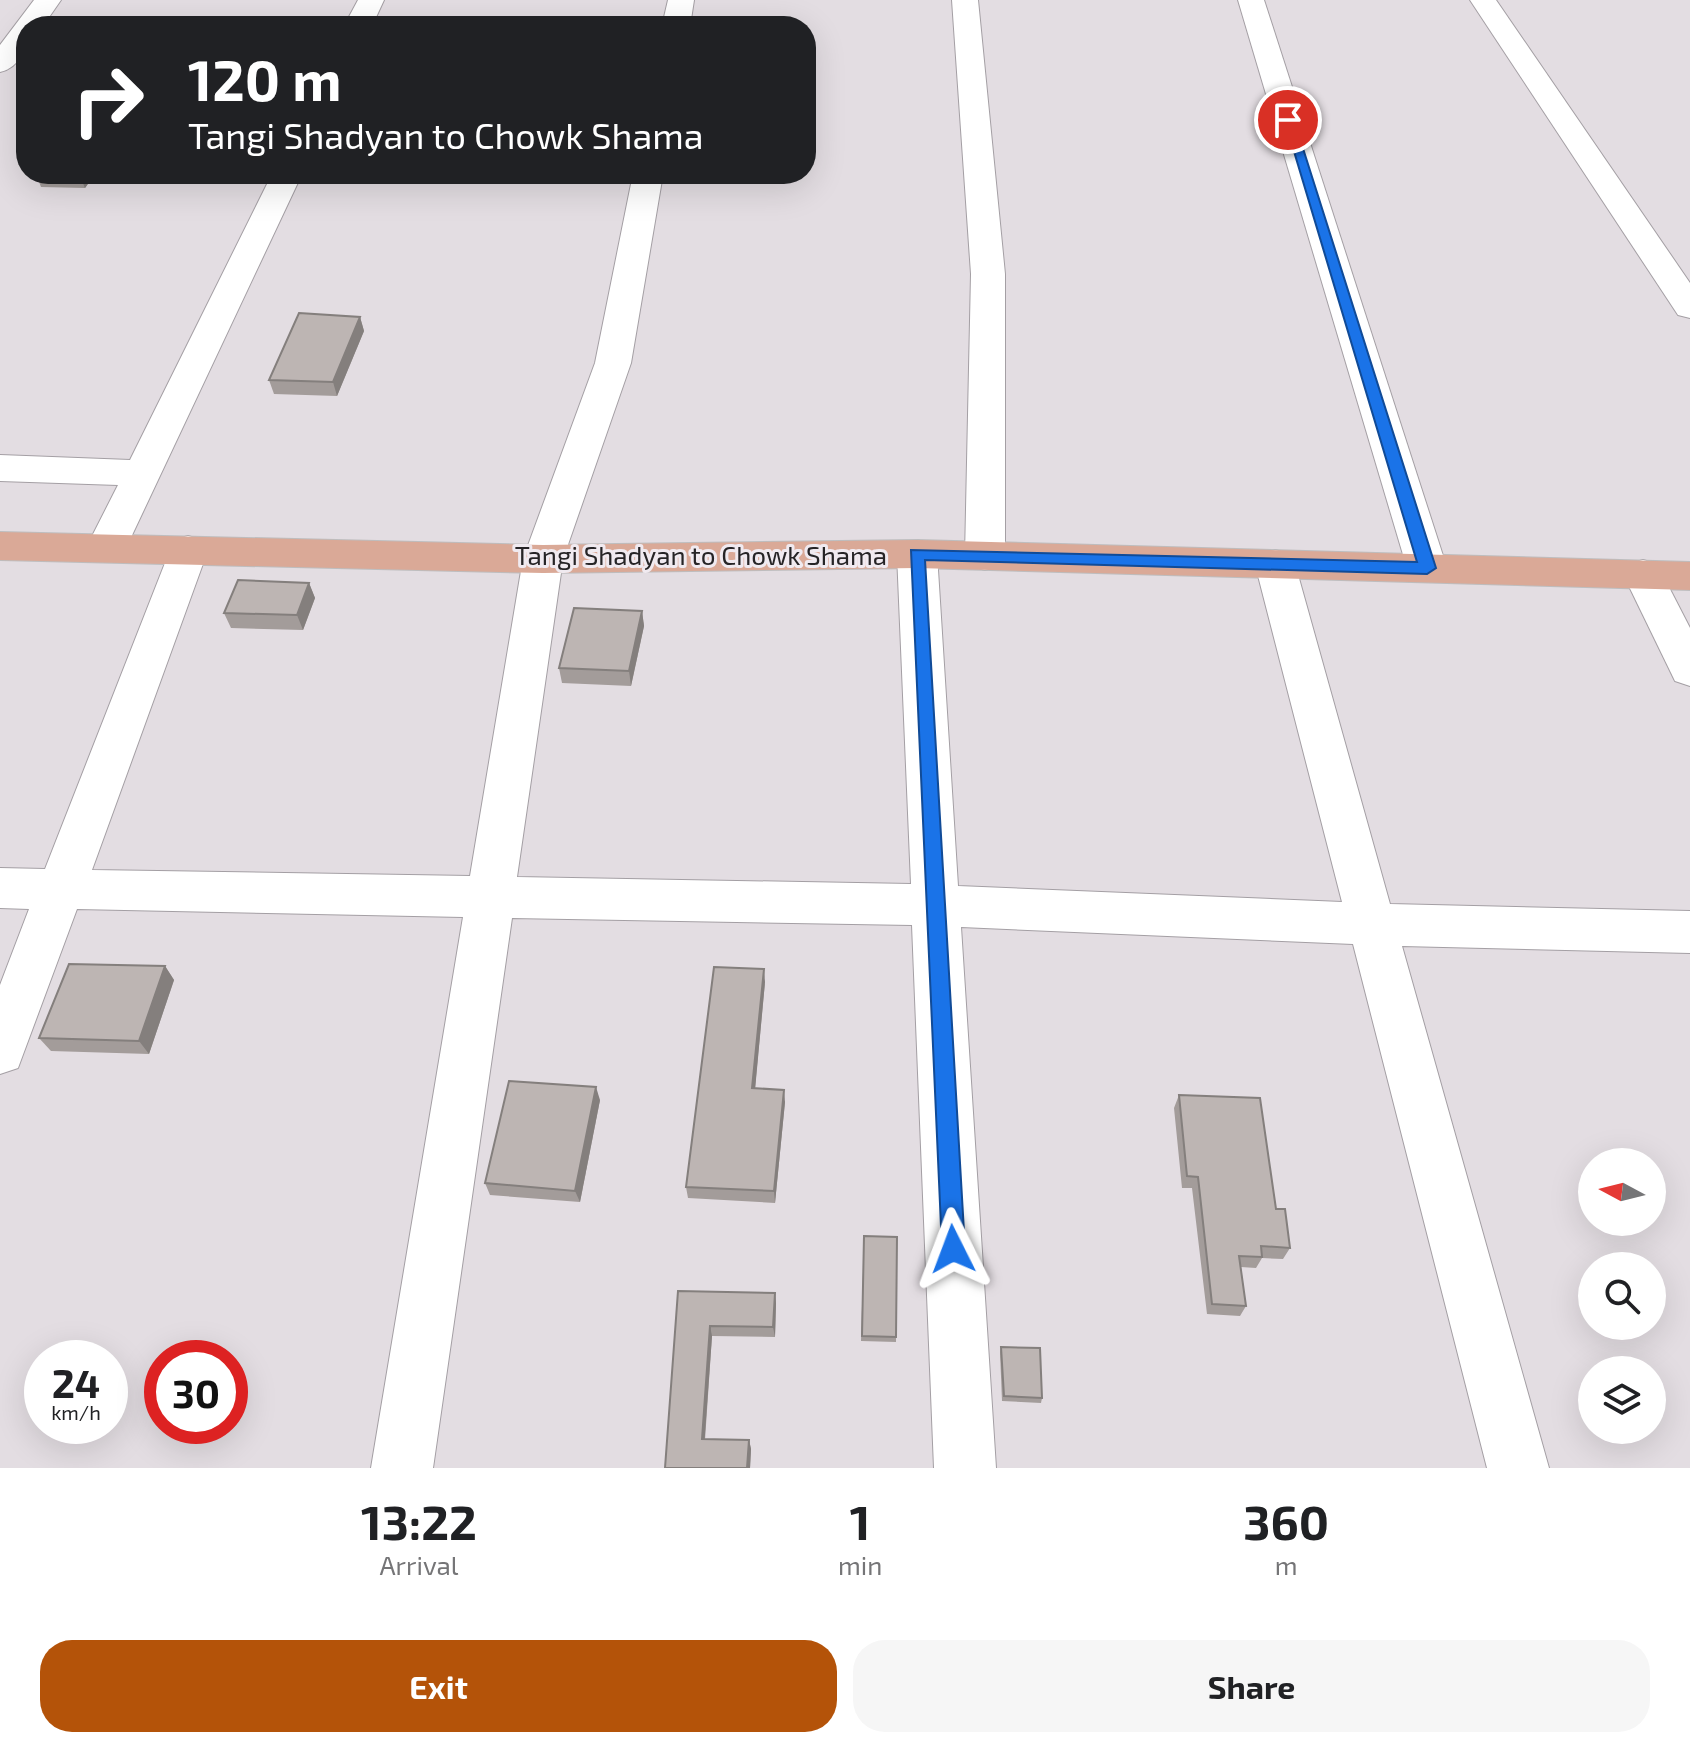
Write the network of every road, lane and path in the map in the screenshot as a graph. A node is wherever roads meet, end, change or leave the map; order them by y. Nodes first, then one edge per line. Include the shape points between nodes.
1 (965, 0) edge
2 (1251, 0) edge
3 (1483, 0) edge
4 (16, 43) edge
5 (0, 64) edge
6 (282, 184) edge
7 (646, 184) edge
8 (1690, 308) edge
9 (0, 468) edge
10 (142, 473) junction
11 (0, 546) edge
12 (106, 548) junction
13 (188, 550) junction
14 (917, 554) junction
15 (985, 556) junction
16 (543, 559) junction
17 (1275, 564) junction
18 (1427, 568) junction
19 (1643, 574) junction
20 (1690, 576) edge
21 (1690, 670) edge
22 (0, 888) edge
23 (61, 889) junction
24 (491, 896) junction
25 (935, 905) junction
26 (1372, 924) junction
27 (1690, 932) edge
28 (0, 1051) edge
29 (402, 1468) edge
30 (965, 1468) edge
31 (1518, 1468) edge

1 - 15 street via 988,274
2 - 18 street
3 - 8 street
4 - 5 street
6 - 10 street
7 - 16 street via 613,363
9 - 10 street
10 - 12 street
11 - 12 main road, Tangi Shadyan to Chowk Shama
12 - 13 main road, Tangi Shadyan to Chowk Shama
13 - 16 main road, Tangi Shadyan to Chowk Shama
13 - 23 street
14 - 15 main road, Tangi Shadyan to Chowk Shama
14 - 16 main road, Tangi Shadyan to Chowk Shama
14 - 25 street
15 - 17 main road, Tangi Shadyan to Chowk Shama
16 - 24 street
17 - 18 main road, Tangi Shadyan to Chowk Shama
17 - 26 street
18 - 19 main road, Tangi Shadyan to Chowk Shama
19 - 20 main road, Tangi Shadyan to Chowk Shama
19 - 21 street
22 - 23 street
23 - 24 street
23 - 28 street
24 - 25 street
24 - 29 street
25 - 26 street
25 - 30 street
26 - 27 street
26 - 31 street

